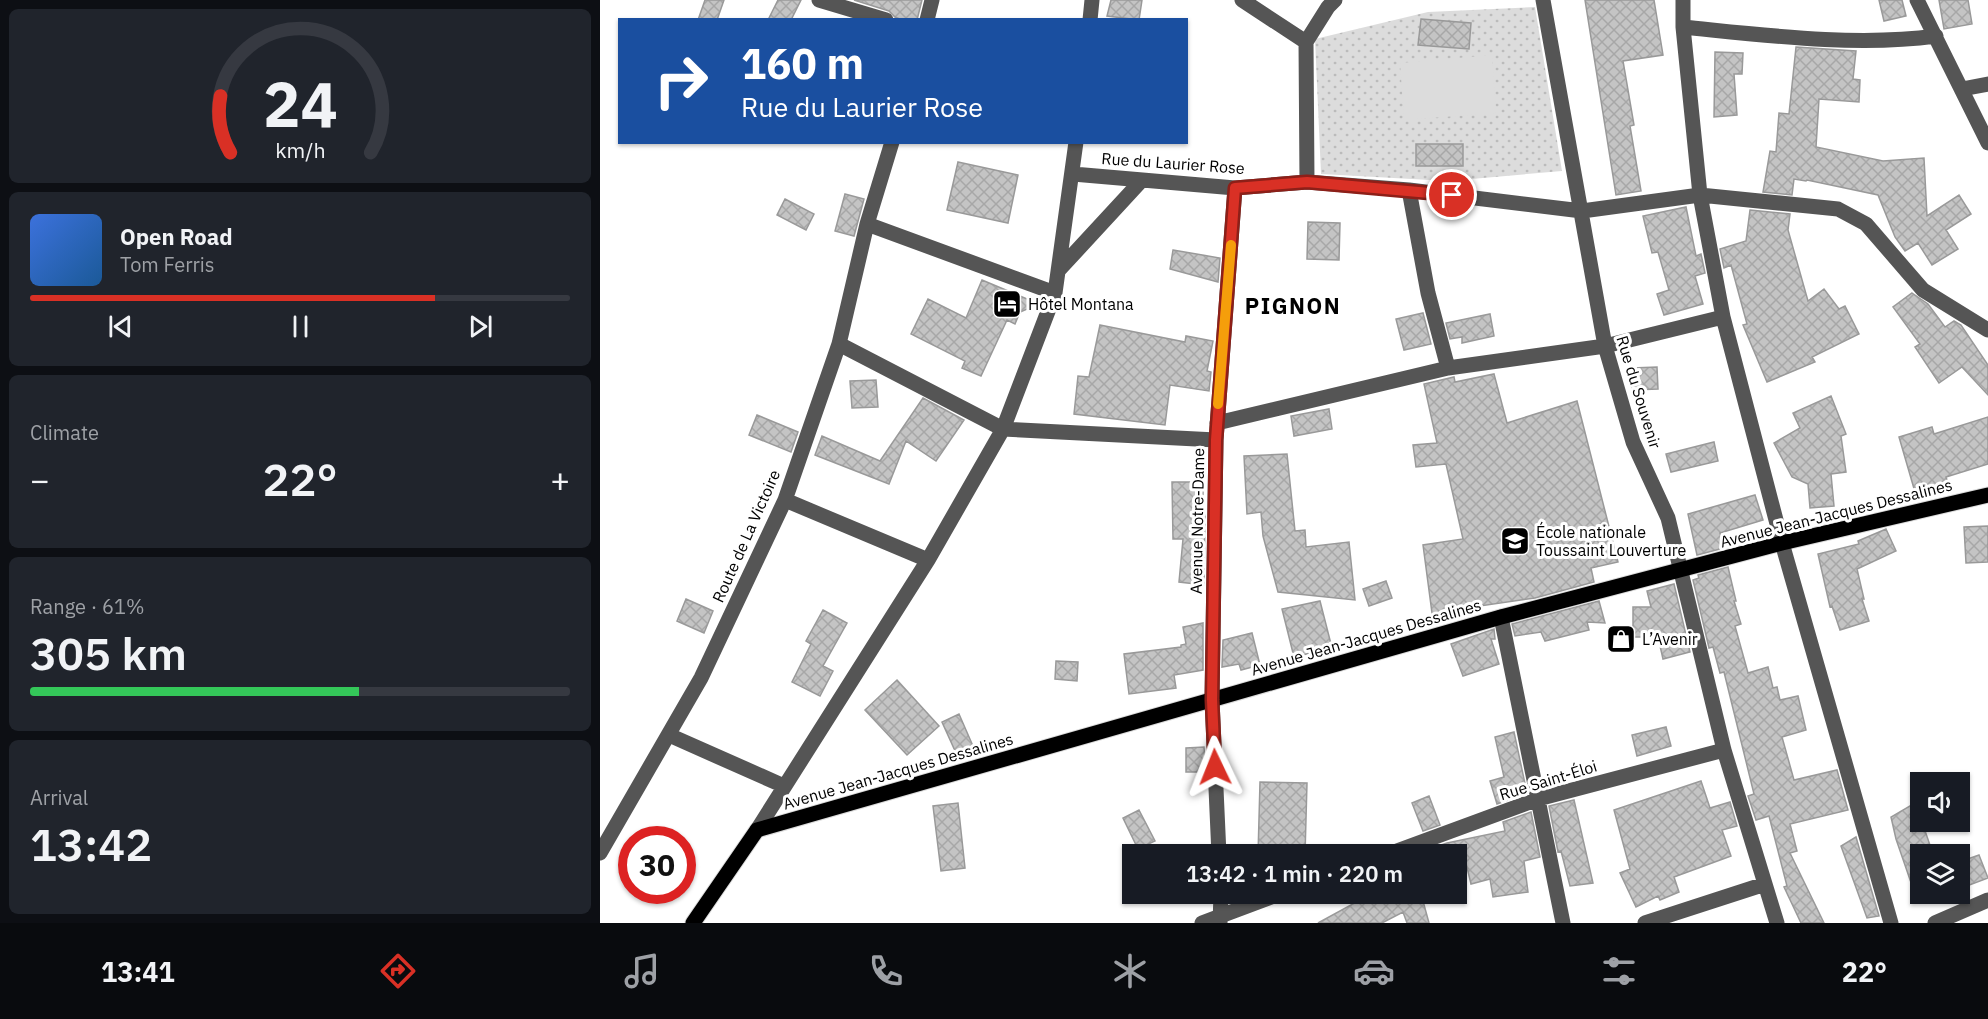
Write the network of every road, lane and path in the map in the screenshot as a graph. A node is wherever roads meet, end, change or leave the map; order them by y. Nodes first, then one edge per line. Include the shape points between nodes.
1 (819, 0) edge
2 (932, 0) edge
3 (1092, 0) edge
4 (1242, 0) edge
5 (1335, 0) edge
6 (1543, 0) edge
7 (1683, 0) edge
8 (1917, 0) edge
9 (879, 18) edge
10 (928, 18) edge
11 (1090, 18) edge
12 (1683, 27) junction
13 (1936, 36) junction
14 (1306, 42) junction
15 (1988, 84) edge
16 (1962, 89) junction
17 (1988, 143) edge
18 (891, 144) edge
19 (1076, 144) edge
20 (1073, 174) junction
21 (1142, 180) junction
22 (1307, 182) junction
23 (1235, 188) junction
24 (1409, 190) junction
25 (1700, 195) junction
26 (1582, 211) junction
27 (867, 224) junction
28 (1058, 271) junction
29 (1055, 293) junction
30 (1723, 317) junction
31 (1988, 330) edge
32 (839, 344) junction
33 (1605, 346) junction
34 (1448, 368) junction
35 (1217, 423) junction
36 (1003, 429) junction
37 (1216, 440) junction
38 (1988, 495) edge
39 (785, 500) junction
40 (1782, 543) junction
41 (928, 560) junction
42 (1681, 570) junction
43 (1501, 617) junction
44 (1212, 700) junction
45 (669, 735) junction
46 (1724, 750) junction
47 (784, 786) junction
48 (1538, 799) junction
49 (758, 830) junction
50 (1219, 844) edge
51 (1416, 844) edge
52 (600, 853) edge
53 (1765, 884) junction
54 (1988, 900) edge
55 (1256, 904) edge
56 (1221, 919) edge
57 (693, 923) edge
58 (1202, 923) edge
59 (1563, 923) edge
60 (1646, 923) edge
61 (1777, 923) edge
62 (1891, 923) edge
63 (1935, 923) edge

1 - 9 street
2 - 10 street
3 - 11 street
4 - 14 street
5 - 14 street
6 - 26 street, Rue du Souvenir
7 - 12 street
8 - 13 street
12 - 13 street via 1840,39 1908,40
12 - 25 street
13 - 16 street
14 - 22 street
15 - 16 street
16 - 17 street
18 - 27 street, Route de La Victoire
19 - 20 street
20 - 21 street, Rue du Laurier Rose
20 - 28 street
21 - 23 street, Rue du Laurier Rose
21 - 28 street
22 - 23 street, Rue du Laurier Rose
22 - 24 street, Rue du Laurier Rose
23 - 35 street, Avenue Notre-Dame
24 - 26 street, Rue du Laurier Rose
24 - 34 street via 1428,293
25 - 26 street, Rue du Laurier Rose
25 - 30 street
25 - 31 street, Rue du Laurier Rose via 1838,209 1866,224 1923,290
26 - 33 street, Rue du Souvenir
27 - 29 street
27 - 32 street, Route de La Victoire
28 - 29 street
29 - 36 street
30 - 33 street
30 - 40 street
32 - 36 street
32 - 39 street, Route de La Victoire
33 - 34 street
33 - 42 street, Rue du Souvenir via 1633,442 1668,518
34 - 35 street
35 - 37 street, Avenue Notre-Dame
36 - 37 street
36 - 41 street
37 - 44 street, Avenue Notre-Dame
38 - 40 main road, Avenue Jean-Jacques Dessalines
39 - 41 street
39 - 45 street, Route de La Victoire via 701,678
40 - 42 main road, Avenue Jean-Jacques Dessalines
40 - 62 street
41 - 47 street
42 - 43 main road, Avenue Jean-Jacques Dessalines
42 - 46 street, Rue du Souvenir
43 - 44 main road, Avenue Jean-Jacques Dessalines
43 - 48 street
44 - 49 main road, Avenue Jean-Jacques Dessalines
44 - 50 street, Avenue Notre-Dame
45 - 47 street
45 - 52 street, Route de La Victoire
46 - 48 street, Rue Saint-Éloi
46 - 53 street, Rue du Souvenir
47 - 49 street
48 - 51 street, Rue Saint-Éloi
48 - 59 street
49 - 57 main road
53 - 60 street
53 - 61 street, Rue du Souvenir
54 - 63 street
55 - 56 street
56 - 58 street

